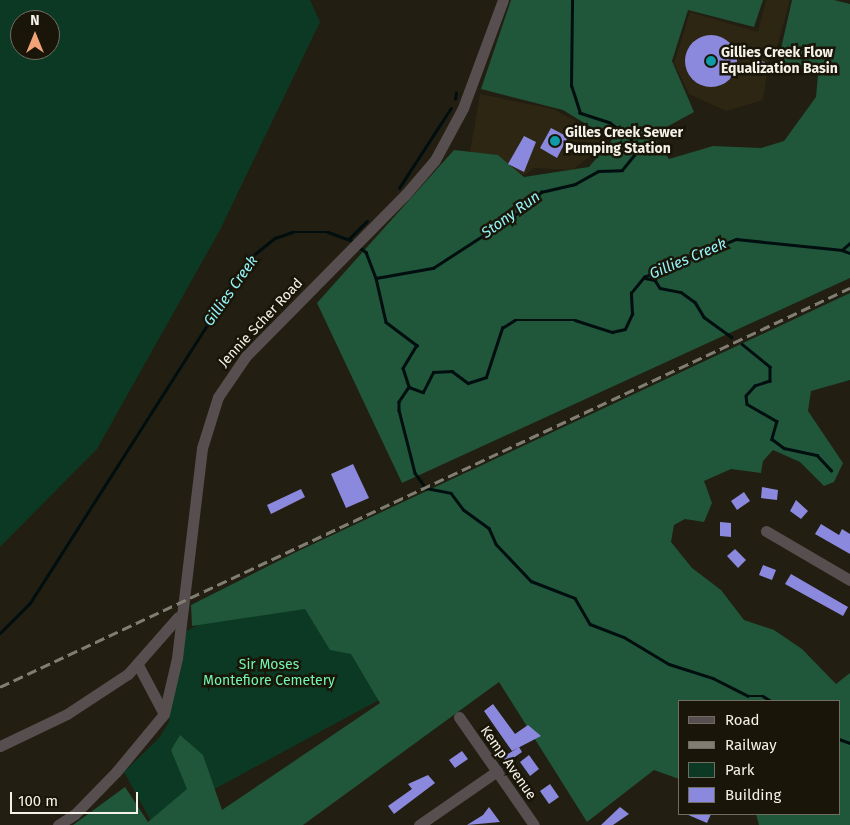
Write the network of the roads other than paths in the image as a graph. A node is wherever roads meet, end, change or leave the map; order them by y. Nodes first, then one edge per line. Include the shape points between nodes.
1 (503, 0) edge
2 (766, 531) dead end
3 (850, 580) edge
4 (179, 616) junction
5 (138, 665) junction
6 (164, 714) junction
7 (459, 717) dead end
8 (0, 746) edge
9 (497, 771) junction
10 (58, 825) edge
11 (419, 825) edge
12 (534, 825) edge

1 - 4 street, Jennie Scher Road via 446,142 422,177 246,356 215,404 202,448
2 - 3 street
4 - 5 street
4 - 6 street, Jennie Scher Road via 177,658
5 - 6 street
5 - 8 street via 67,714
6 - 10 street, Jennie Scher Road via 116,772 75,814
7 - 9 street, Kemp Avenue
9 - 11 street
9 - 12 street, Kemp Avenue

